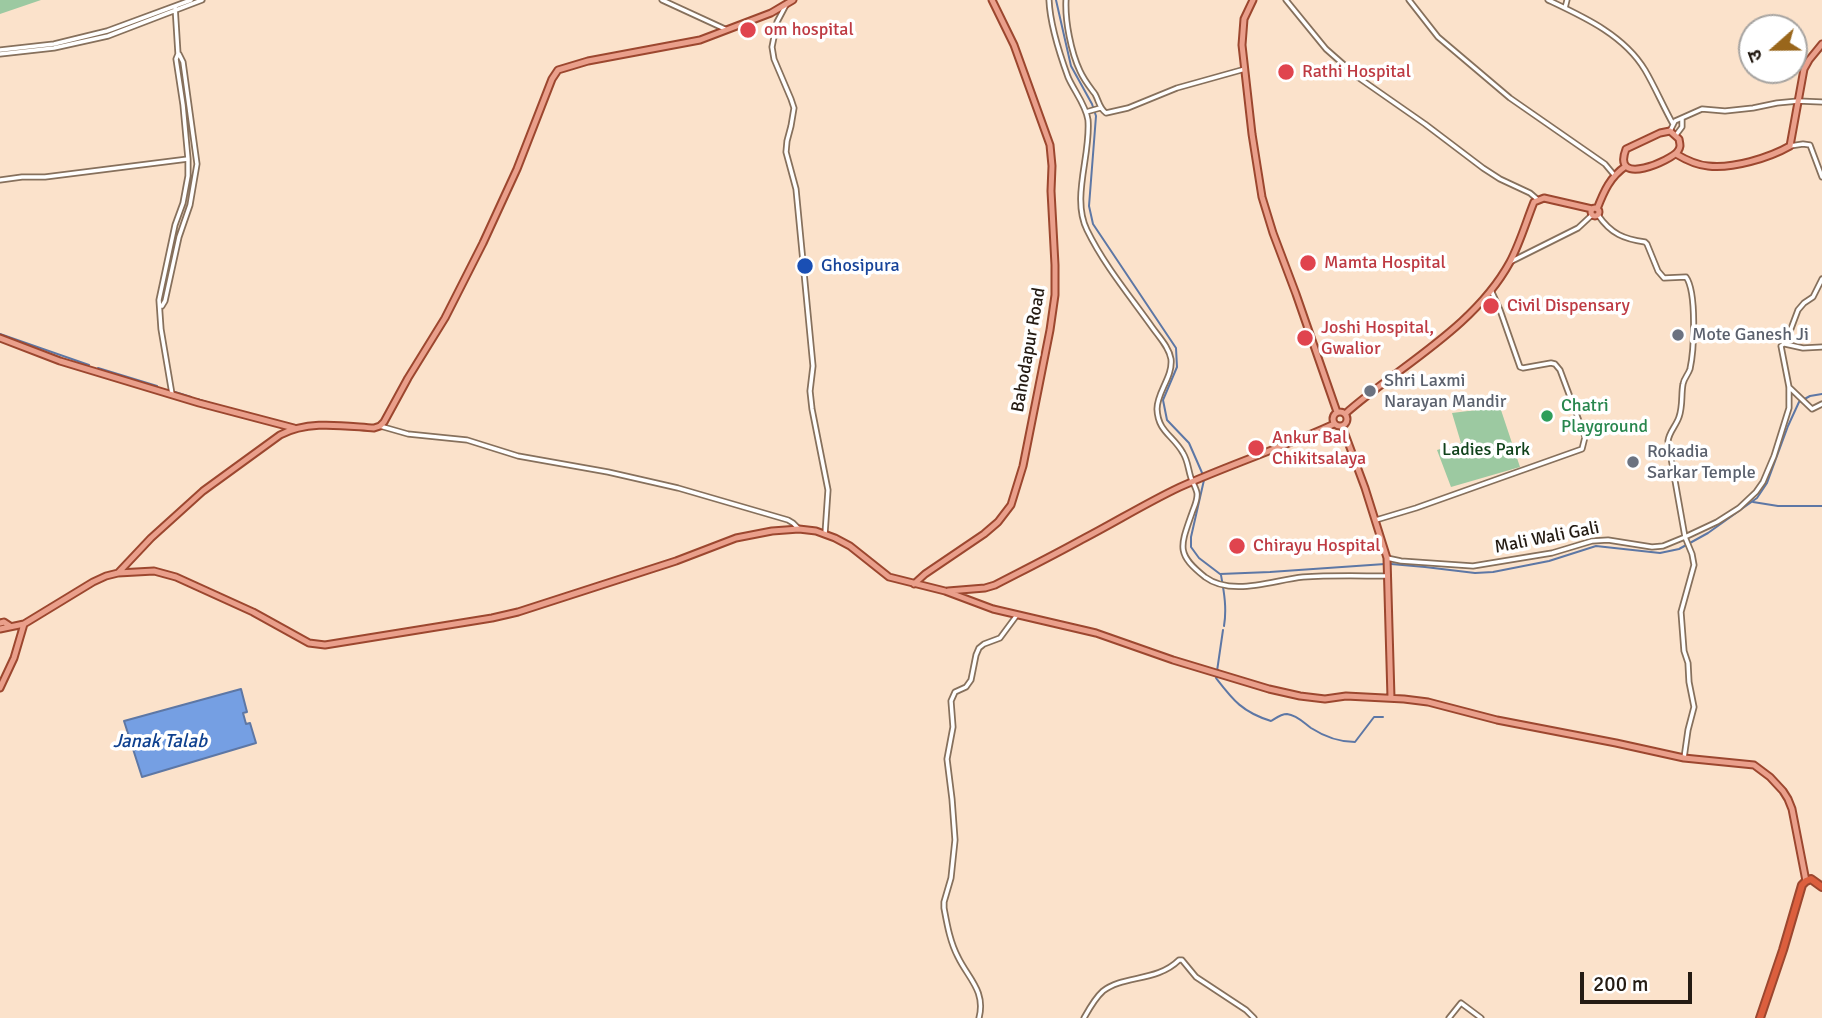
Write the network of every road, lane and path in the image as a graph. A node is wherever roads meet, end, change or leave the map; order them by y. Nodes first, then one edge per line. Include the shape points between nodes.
1 (191, 0) edge
2 (202, 0) edge
3 (662, 0) edge
4 (992, 0) edge
5 (1049, 0) edge
6 (1066, 0) edge
7 (1253, 0) edge
8 (1286, 0) edge
9 (1409, 0) edge
10 (1548, 0) edge
11 (1567, 0) edge
12 (790, 2) edge
13 (175, 8) junction
14 (1564, 8) junction
15 (727, 30) junction
16 (1822, 44) edge
17 (0, 52) edge
18 (178, 54) junction
19 (1245, 69) junction
20 (1798, 101) junction
21 (1822, 102) edge
22 (1099, 108) junction
23 (1088, 112) junction
24 (1682, 118) junction
25 (1673, 124) junction
26 (1673, 133) junction
27 (1790, 146) junction
28 (1676, 154) junction
29 (188, 159) junction
30 (1626, 166) junction
31 (1615, 176) junction
32 (1822, 177) edge
33 (0, 180) edge
34 (1537, 199) junction
35 (1595, 212) junction
36 (1510, 262) junction
37 (1822, 279) edge
38 (1491, 290) junction
39 (160, 308) junction
40 (0, 338) edge
41 (1785, 344) junction
42 (1822, 348) edge
43 (1789, 387) junction
44 (172, 394) junction
45 (1822, 404) edge
46 (1337, 412) junction
47 (1345, 414) junction
48 (1334, 424) junction
49 (380, 426) junction
50 (1342, 426) junction
51 (294, 428) junction
52 (1194, 481) junction
53 (1376, 520) junction
54 (799, 529) junction
55 (825, 534) junction
56 (1685, 537) junction
57 (1387, 559) junction
58 (118, 573) junction
59 (1388, 573) junction
60 (914, 584) junction
61 (945, 591) junction
62 (1017, 615) junction
63 (0, 623) edge
64 (23, 624) junction
65 (10, 626) junction
66 (0, 629) edge
67 (0, 688) edge
68 (1391, 698) junction
69 (1684, 758) junction
70 (1806, 881) junction
71 (1822, 887) edge
72 (979, 1018) edge
73 (1084, 1018) edge
74 (1254, 1018) edge
75 (1448, 1018) edge
76 (1481, 1018) edge
77 (1760, 1018) edge

1 - 13 street
2 - 13 street
3 - 15 street
4 - 60 main road, Bahodapur Road via 1014,45 1050,145 1055,295 1023,467 1011,505 984,534
5 - 23 street via 1069,78
6 - 22 street via 1078,68
7 - 19 main road via 1244,19
8 - 34 street via 1326,49 1359,78 1483,168
9 - 31 street via 1438,37 1510,98 1605,164
10 - 14 street
11 - 14 street
12 - 15 main road
12 - 55 street via 777,22 772,47 794,108 786,152 796,189 813,366 812,409 827,483
13 - 17 street via 108,36 54,48
13 - 18 street
14 - 25 street via 1596,24 1636,57
15 - 49 main road via 691,43 588,61 555,74 483,243 445,318
16 - 20 main road via 1804,69
18 - 29 street
18 - 39 street via 183,62 197,164
19 - 22 street via 1128,108 1108,113
19 - 46 main road via 1262,197
20 - 21 street
20 - 24 street via 1702,109
20 - 27 main road
22 - 23 street
23 - 52 street via 1083,218 1109,268 1169,352 1169,374 1158,401 1159,424 1182,451
24 - 25 street
24 - 26 street via 1682,127
25 - 26 street
26 - 28 main road via 1679,139
26 - 30 main road via 1660,133 1626,149
27 - 28 main road via 1752,161 1709,166
27 - 32 street via 1810,145
28 - 30 main road via 1638,170
29 - 33 street
29 - 39 street
30 - 31 main road
31 - 35 main road
34 - 35 main road
34 - 36 main road
35 - 36 street via 1578,228
35 - 56 street via 1625,239 1647,244 1664,278 1683,276 1690,282 1691,363 1683,382 1679,419 1668,436
36 - 38 main road
37 - 41 street, Mali Wali Gali via 1813,297 1798,310
38 - 47 main road via 1422,354
38 - 53 street via 1521,367 1555,363 1560,370 1585,437 1582,449
39 - 44 street
40 - 44 main road
41 - 42 street
41 - 43 street, Mali Wali Gali via 1781,348
43 - 45 street via 1812,409
43 - 56 street, Mali Wali Gali via 1789,408 1763,482 1730,514
44 - 51 main road
46 - 47 main road
46 - 48 main road
47 - 50 main road
48 - 50 main road
48 - 52 main road
49 - 51 main road
49 - 54 street via 467,440 518,456 678,488 788,520
50 - 53 main road
51 - 58 main road via 203,491
52 - 59 street via 1197,496 1183,552 1211,581 1243,586 1303,577
52 - 61 main road via 995,585
53 - 57 main road
54 - 55 main road
54 - 58 main road via 736,538 519,612 325,645 309,643 176,577 154,571
55 - 60 main road via 850,546 886,575
56 - 57 street, Mali Wali Gali via 1652,547 1592,541 1552,553 1473,566
56 - 69 street via 1694,565 1681,612 1694,706
57 - 59 main road
58 - 64 main road via 93,582
59 - 68 main road
60 - 61 main road
61 - 62 main road
62 - 68 main road via 1096,633 1300,696
62 - 72 street via 1000,638 979,648 971,680 951,701 953,727 947,759 954,848 944,908 956,954 978,990
63 - 65 main road
64 - 65 main road
64 - 67 main road
65 - 66 main road
68 - 69 main road via 1428,702
69 - 70 main road via 1754,765 1770,776 1792,809
70 - 71 highway
70 - 77 highway
73 - 74 street via 1103,991 1165,971 1182,960 1196,978
75 - 76 street via 1462,1003

